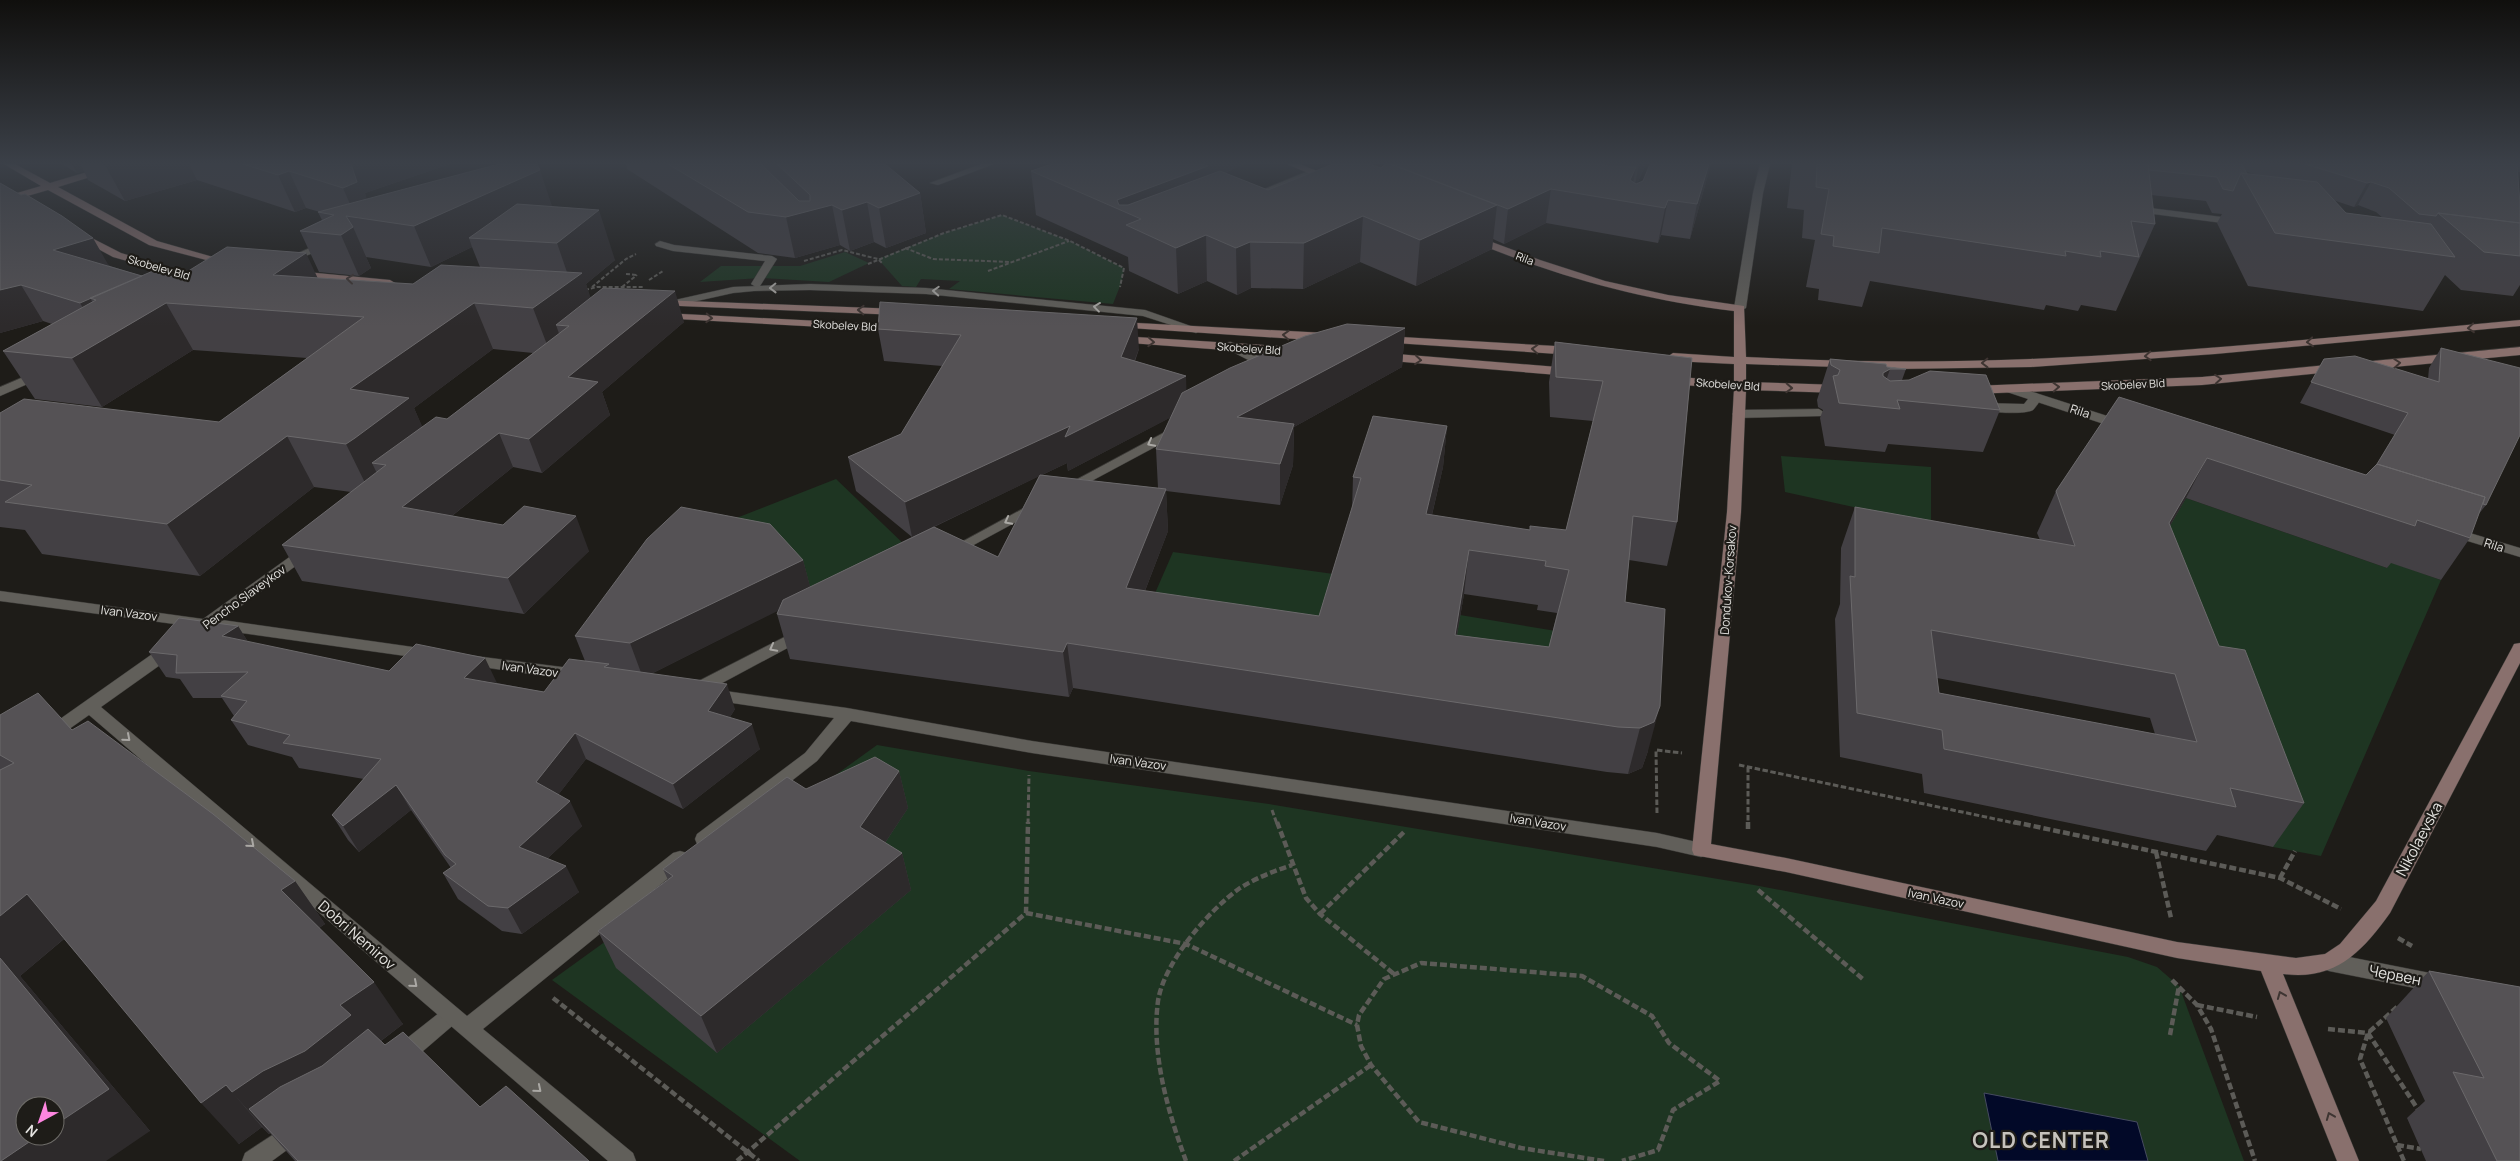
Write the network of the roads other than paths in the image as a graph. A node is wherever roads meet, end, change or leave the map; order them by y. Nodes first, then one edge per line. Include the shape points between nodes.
1 (106, 218) edge
2 (1754, 218) edge
3 (2207, 218) edge
4 (2254, 224) edge
5 (70, 230) edge
6 (1466, 235) edge
7 (336, 240) edge
8 (660, 244) road end
9 (240, 266) edge
10 (277, 270) joint
11 (218, 282) edge
12 (398, 284) edge
13 (756, 284) dead end
14 (651, 303) edge
15 (670, 304) junction
16 (1740, 308) junction
17 (908, 312) edge
18 (647, 316) edge
19 (2520, 323) edge
20 (1106, 324) edge
21 (913, 329) edge
22 (1196, 330) junction
23 (1339, 338) edge
24 (1108, 340) edge
25 (1369, 340) edge
26 (1231, 346) junction
27 (1306, 351) edge
28 (2520, 351) edge
29 (1585, 352) edge
30 (1373, 356) edge
31 (1664, 357) edge
32 (1741, 361) junction
33 (54, 368) edge
34 (1578, 372) edge
35 (1656, 379) edge
36 (1264, 383) edge
37 (1740, 386) junction
38 (2011, 389) junction
39 (1852, 390) edge
40 (1964, 390) edge
41 (0, 392) edge
42 (2036, 397) junction
43 (1965, 406) edge
44 (1819, 413) dead end
45 (1738, 414) junction
46 (1194, 420) edge
47 (2140, 431) edge
48 (2444, 529) edge
49 (316, 545) edge
50 (2520, 554) edge
51 (939, 558) edge
52 (0, 596) edge
53 (208, 623) junction
54 (816, 625) edge
55 (2520, 648) edge
56 (596, 678) edge
57 (674, 689) edge
58 (693, 692) junction
59 (90, 706) junction
60 (847, 714) junction
61 (33, 746) edge
62 (1701, 850) junction
63 (2329, 962) junction
64 (2269, 965) junction
65 (2456, 987) edge
66 (459, 1022) junction
67 (384, 1071) edge
68 (315, 1118) edge
69 (254, 1161) edge
70 (625, 1161) edge
71 (2348, 1161) edge

1 - 9 main road, Skobelev Bld via 153,243
2 - 16 street
3 - 4 street
5 - 11 main road, Skobelev Bld via 117,255
6 - 16 main road, Rila via 1564,273 1602,284
7 - 10 street
8 - 13 street via 772,260
12 -> 10 main road
14 - 15 main road, Skobelev Bld
17 -> 15 main road, Skobelev Bld
22 -> 15 street via 1145,313 926,291 754,288
16 - 32 main road, Dondukov-Korsakov
18 -> 21 main road, Skobelev Bld
19 -> 32 main road, Skobelev Bld via 2199,352 2030,363 1895,365
20 - 22 main road, Skobelev Bld
23 -> 22 main road, Skobelev Bld
24 -> 26 main road, Skobelev Bld
29 -> 25 main road
26 - 27 main road, Skobelev Bld
26 - 36 street via 1260,362 1255,387
38 -> 28 main road, Skobelev Bld via 2202,380
30 -> 34 main road
31 - 32 main road, Skobelev Bld
32 - 37 main road, Dondukov-Korsakov
33 - 41 street
35 - 37 main road, Skobelev Bld
37 -> 39 main road, Skobelev Bld
37 - 45 main road, Dondukov-Korsakov
38 - 40 main road, Skobelev Bld
38 - 42 street, Rila
42 - 43 street via 2028,407 2017,409
42 - 47 street, Rila
44 - 45 street
45 - 62 main road, Dondukov-Korsakov via 1727,611
46 -> 51 street
48 - 50 street, Rila
49 - 53 street, Pencho Slaveykov
52 - 53 street, Ivan Vazov
53 - 56 street, Ivan Vazov
53 - 59 street, Pencho Slaveykov
54 -> 58 street
55 - 63 main road, Nikolaevska via 2383,907 2347,950
57 - 58 street, Ivan Vazov
58 - 60 street, Ivan Vazov
59 - 61 street, Pencho Slaveykov
59 -> 66 street, Dobri Nemirov
60 - 62 street, Ivan Vazov via 1032,746 1657,840
60 - 66 street via 811,757 529,979
62 - 64 main road, Ivan Vazov via 2178,950
63 - 64 main road, Nikolaevska via 2296,967
63 - 65 street, Червен
71 -> 64 main road
66 - 67 street
66 -> 70 street, Dobri Nemirov
68 - 69 street

